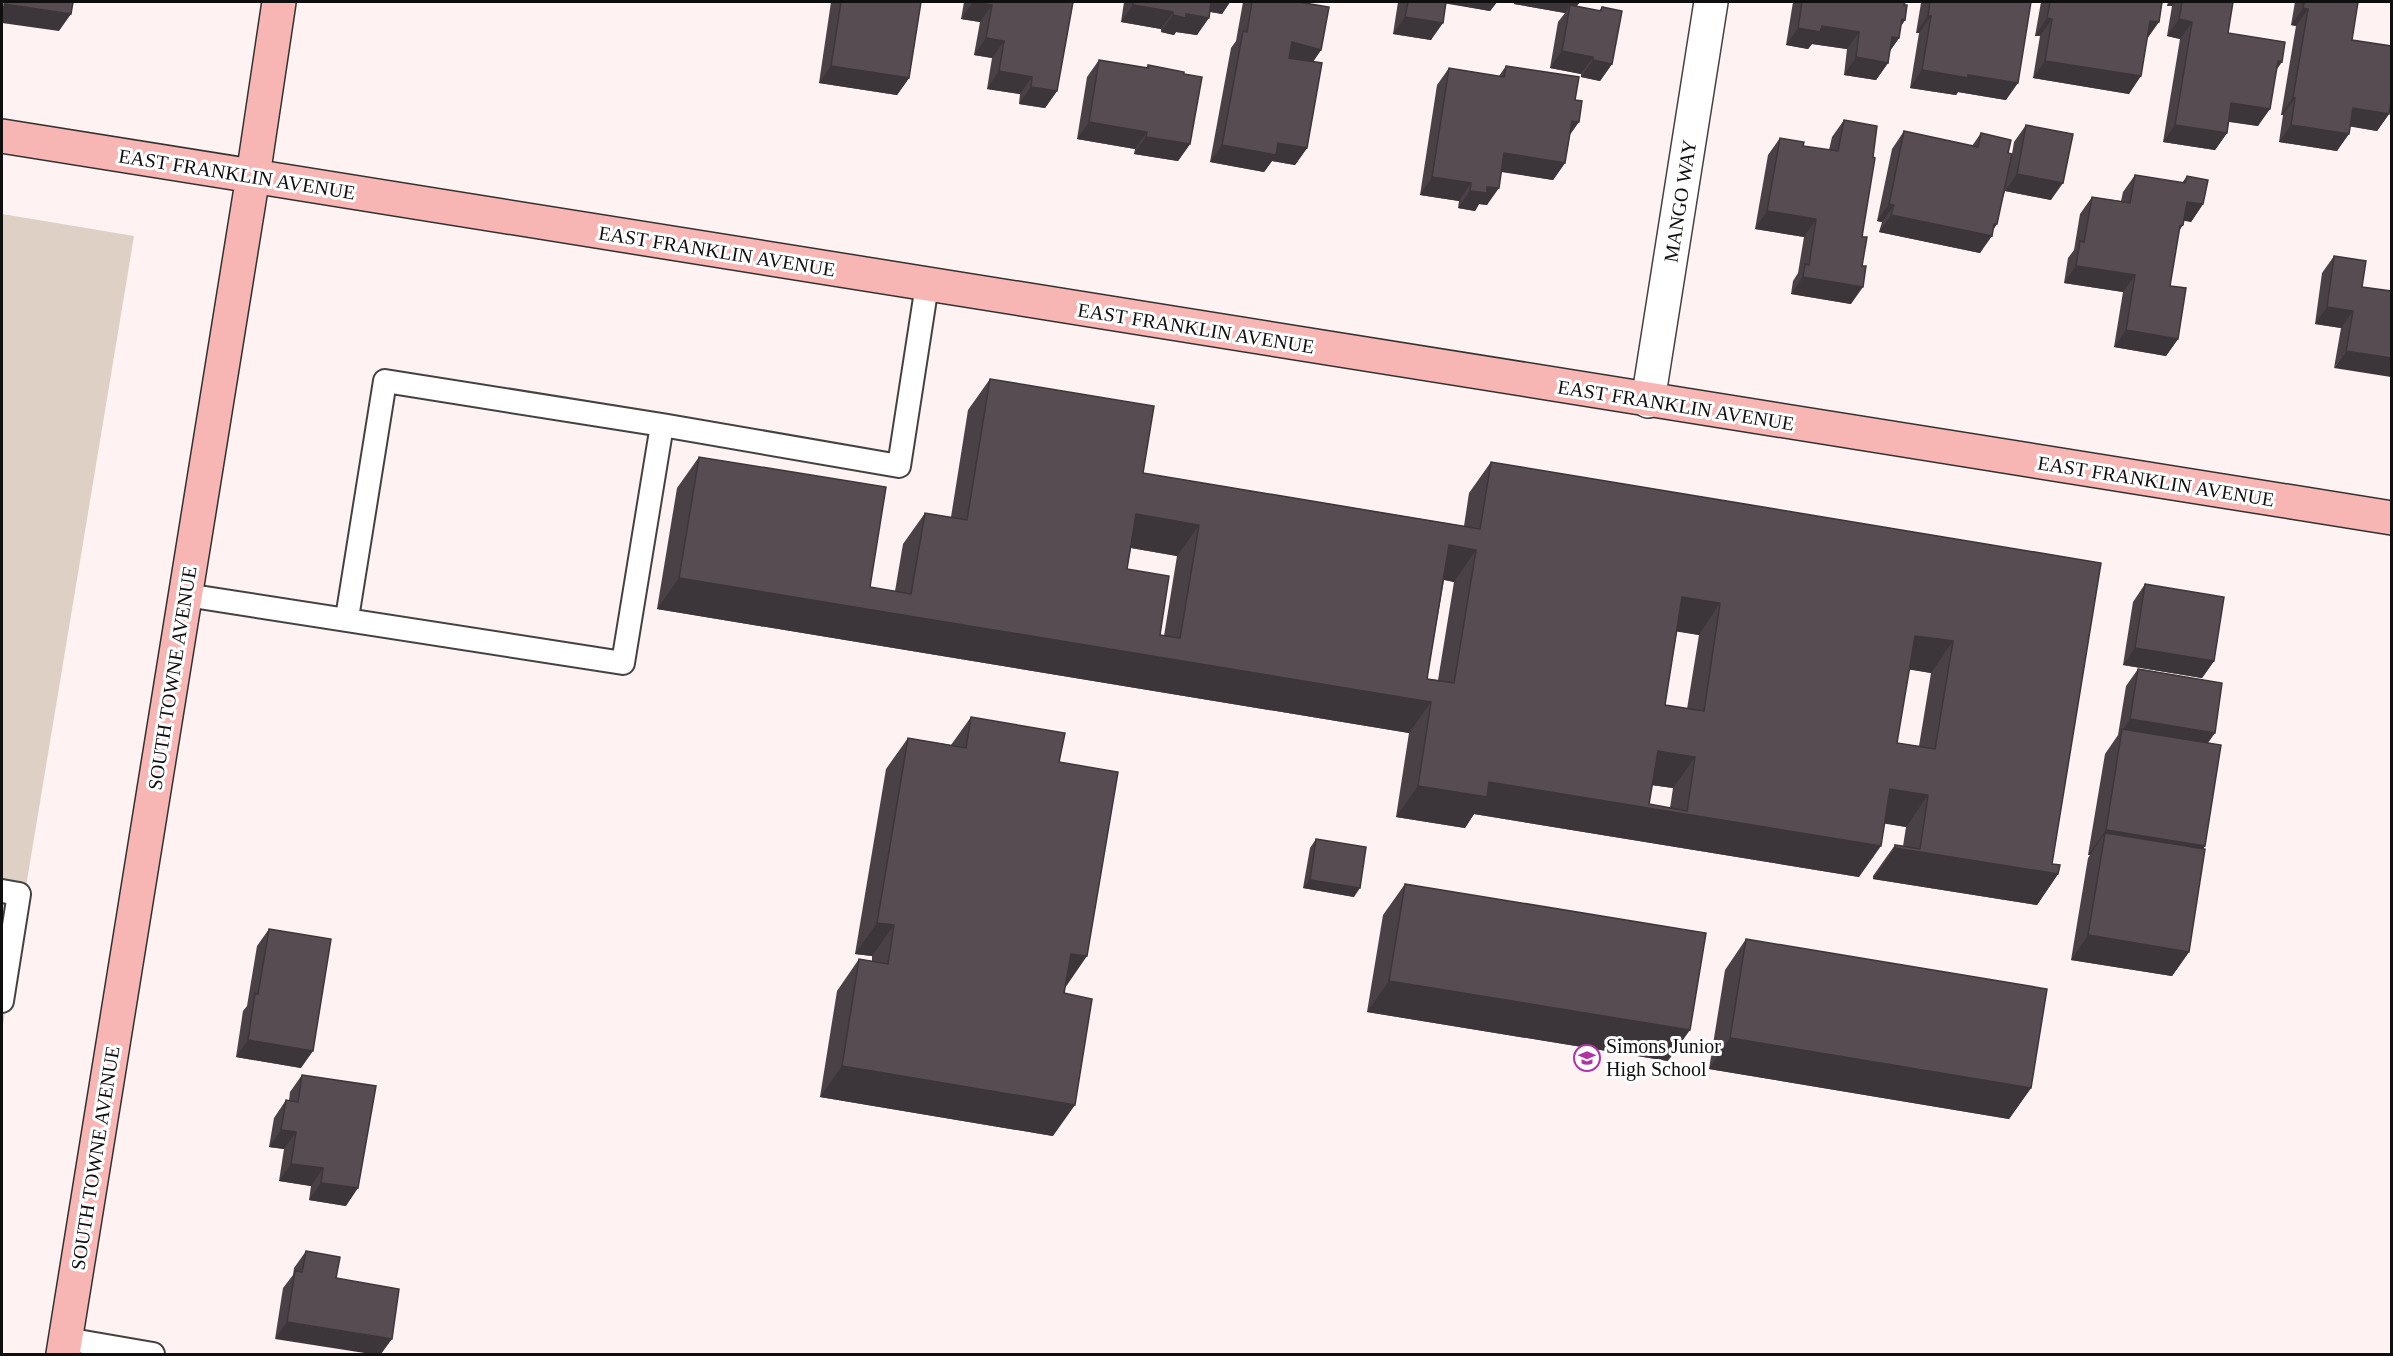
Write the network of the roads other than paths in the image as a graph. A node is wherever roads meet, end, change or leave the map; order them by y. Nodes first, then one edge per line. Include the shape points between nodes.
1 (279, 2) edge
2 (1711, 2) edge
3 (2, 136) edge
4 (254, 176) junction
5 (927, 285) junction
6 (1648, 401) junction
7 (662, 425) junction
8 (2391, 518) edge
9 (186, 595) junction
10 (347, 618) junction
11 (2, 891) edge
12 (2, 1000) edge
13 (64, 1347) edge
14 (153, 1354) edge

1 - 4 street, SOUTH TOWNE AVENUE
2 - 6 street, MANGO WAY
3 - 4 street, EAST FRANKLIN AVENUE
4 - 5 street, EAST FRANKLIN AVENUE
4 - 9 street, SOUTH TOWNE AVENUE
5 - 6 street, EAST FRANKLIN AVENUE
5 - 7 lane via 898,466
6 - 8 street, EAST FRANKLIN AVENUE
7 - 10 lane via 385,381
7 - 10 lane via 623,663
9 - 10 lane
9 - 13 street, SOUTH TOWNE AVENUE
11 - 12 lane via 20,894
13 - 14 lane

